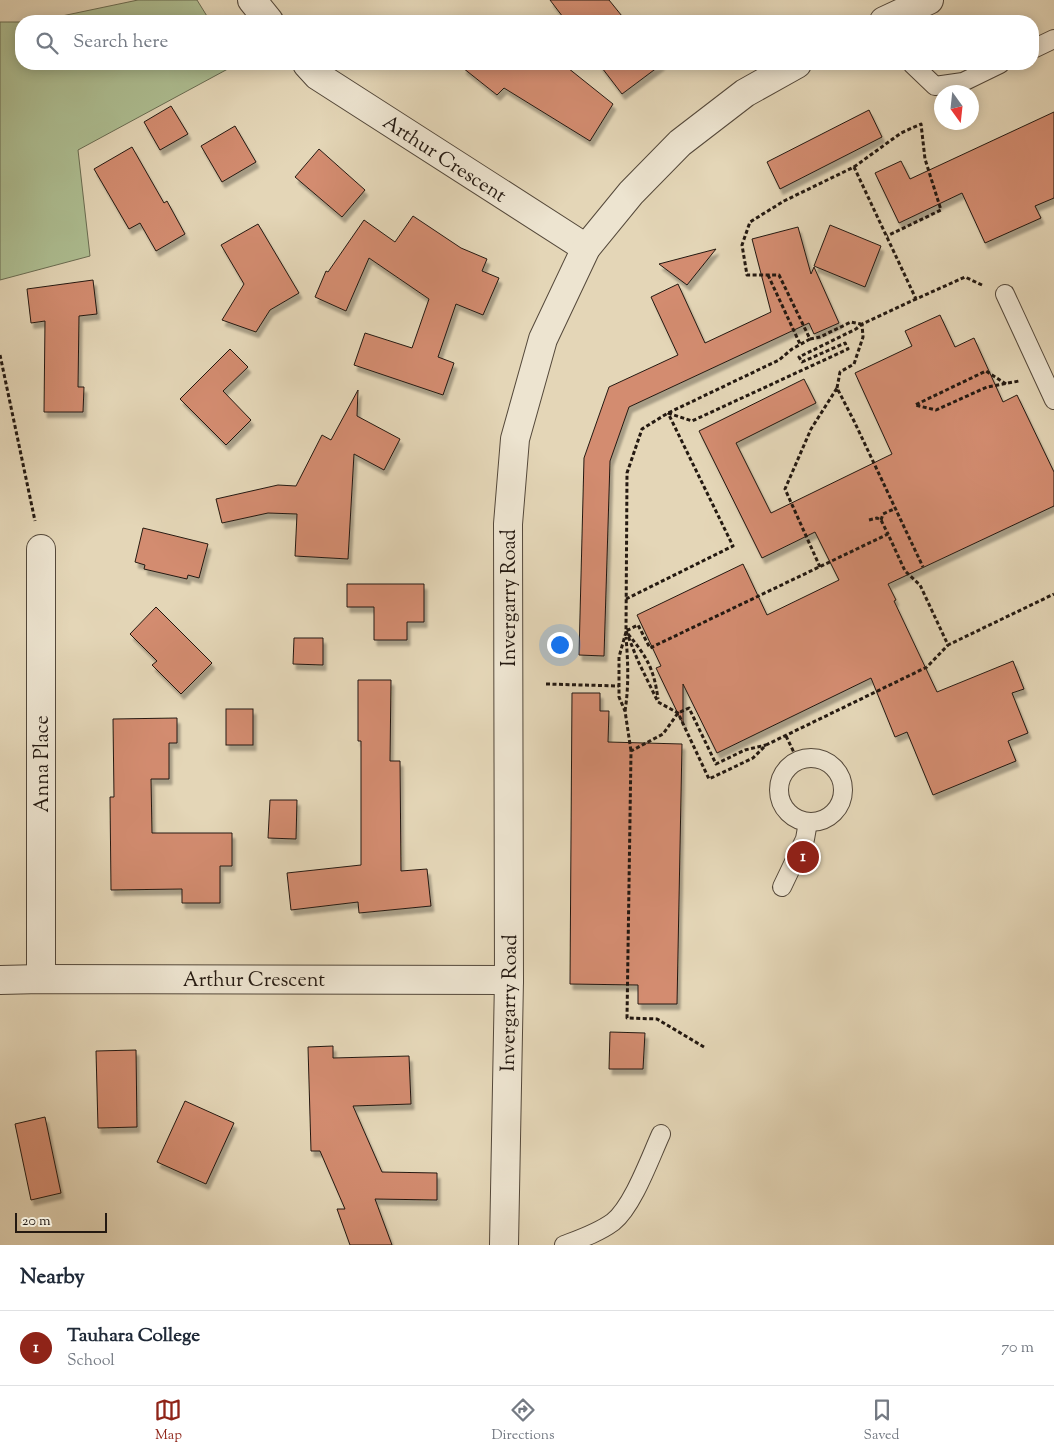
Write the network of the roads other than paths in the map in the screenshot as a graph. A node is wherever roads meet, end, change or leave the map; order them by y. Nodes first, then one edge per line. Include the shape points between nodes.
1 (252, 0) edge
2 (929, 0) edge
3 (264, 15) edge
4 (900, 15) edge
5 (1054, 38) edge
6 (1039, 45) edge
7 (312, 70) edge
8 (787, 70) edge
9 (918, 70) edge
10 (988, 70) edge
11 (586, 248) junction
12 (1005, 294) road end
13 (1054, 400) edge
14 (41, 549) road end
15 (808, 822) junction
16 (782, 887) dead end
17 (41, 979) junction
18 (0, 980) edge
19 (509, 980) junction
20 (662, 1134) dead end
21 (504, 1245) edge
22 (564, 1245) edge

1 - 3 street
2 - 4 street
5 - 6 lane
7 - 11 street, Arthur Crescent
8 - 11 street, Invergarry Road via 745,93 680,144 631,193
9 - 10 lane via 935,86 963,82
11 - 19 street, Invergarry Road via 543,339 515,439 508,524
12 - 13 lane
14 - 17 street, Anna Place
15 - 15 lane via 828,817 836,810 843,790 836,770 829,763 808,758 789,766 779,785 782,805 797,820
15 - 16 lane via 805,839
17 - 18 street, Arthur Crescent
17 - 19 street, Arthur Crescent
19 - 21 street, Invergarry Road
20 - 22 lane via 628,1203 614,1221

